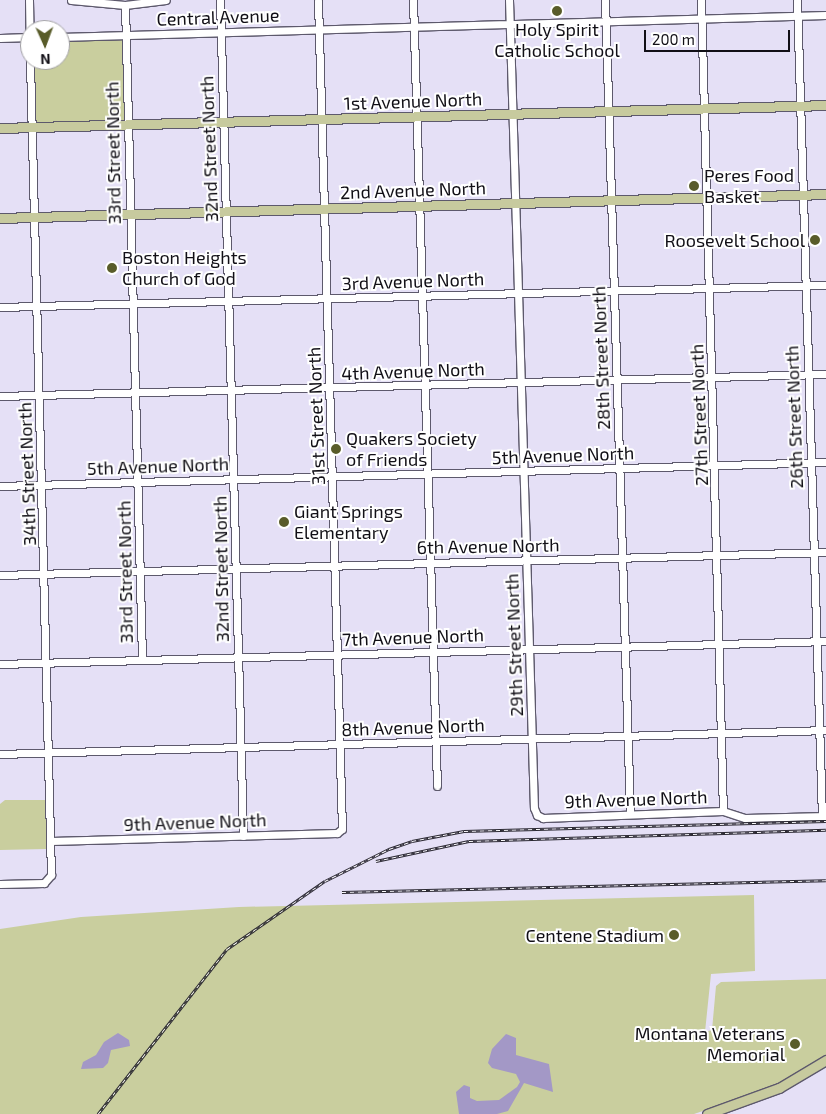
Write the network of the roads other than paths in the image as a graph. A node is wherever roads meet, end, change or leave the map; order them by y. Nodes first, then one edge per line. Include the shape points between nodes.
1 (29, 0) edge
2 (71, 0) edge
3 (166, 0) edge
4 (220, 0) edge
5 (318, 0) edge
6 (414, 0) edge
7 (509, 0) edge
8 (605, 0) edge
9 (701, 0) edge
10 (797, 0) edge
11 (115, 1) edge
12 (134, 1) edge
13 (124, 5) junction
14 (826, 15) edge
15 (797, 16) junction
16 (702, 19) junction
17 (30, 20) edge
18 (605, 21) junction
19 (509, 24) junction
20 (414, 26) junction
21 (319, 29) junction
22 (221, 32) junction
23 (126, 35) junction
24 (20, 37) edge
25 (70, 37) edge
26 (0, 38) edge
27 (30, 70) edge
28 (826, 105) edge
29 (800, 106) junction
30 (704, 108) junction
31 (609, 112) junction
32 (513, 114) junction
33 (417, 117) junction
34 (322, 120) junction
35 (223, 122) junction
36 (128, 126) junction
37 (32, 127) junction
38 (0, 128) edge
39 (826, 194) edge
40 (802, 195) junction
41 (707, 198) junction
42 (611, 202) junction
43 (515, 203) junction
44 (420, 206) junction
45 (324, 208) junction
46 (226, 212) junction
47 (130, 213) junction
48 (35, 217) junction
49 (0, 218) edge
50 (805, 285) junction
51 (826, 285) edge
52 (710, 287) junction
53 (614, 290) junction
54 (518, 292) junction
55 (422, 295) junction
56 (326, 298) junction
57 (229, 301) junction
58 (132, 304) junction
59 (37, 306) junction
60 (0, 307) edge
61 (826, 374) edge
62 (807, 375) junction
63 (714, 377) junction
64 (617, 380) junction
65 (521, 382) junction
66 (426, 384) junction
67 (330, 388) junction
68 (232, 390) junction
69 (135, 393) junction
70 (39, 395) junction
71 (0, 396) edge
72 (810, 462) junction
73 (826, 462) edge
74 (716, 466) junction
75 (619, 468) junction
76 (524, 471) junction
77 (428, 474) junction
78 (333, 476) junction
79 (234, 479) junction
80 (137, 482) junction
81 (42, 484) junction
82 (0, 486) edge
83 (814, 552) junction
84 (826, 552) edge
85 (718, 556) junction
86 (621, 558) junction
87 (526, 560) junction
88 (430, 562) junction
89 (335, 565) junction
90 (236, 569) junction
91 (140, 571) junction
92 (45, 574) junction
93 (0, 575) edge
94 (817, 641) junction
95 (826, 641) edge
96 (720, 644) junction
97 (626, 646) junction
98 (529, 648) junction
99 (434, 652) junction
100 (338, 654) junction
101 (238, 657) junction
102 (142, 660) junction
103 (47, 663) junction
104 (0, 664) edge
105 (823, 731) edge
106 (723, 733) junction
107 (627, 736) junction
108 (532, 738) junction
109 (436, 741) junction
110 (340, 744) junction
111 (241, 748) junction
112 (49, 753) junction
113 (0, 754) edge
114 (437, 786) dead end
115 (723, 811) junction
116 (630, 814) junction
117 (537, 815) joint
118 (824, 816) edge
119 (340, 832) joint
120 (243, 836) junction
121 (51, 841) junction
122 (0, 884) edge
123 (826, 1060) edge
124 (707, 1114) edge

1 - 17 street, 34th Street North
2 - 11 street via 76,3
3 - 12 street
4 - 22 street, 32nd Street North
5 - 21 street, 31st Street North
6 - 20 street
7 - 19 street, 29th Street North
8 - 18 street, 28th Street North
9 - 16 street, 27th Street North
10 - 15 street, 26th Street North
11 - 13 street
12 - 13 street
13 - 23 street, 33rd Street North
14 - 15 street, Central Avenue
15 - 16 street, Central Avenue
15 - 29 street, 26th Street North
16 - 18 street, Central Avenue
16 - 30 street, 27th Street North
18 - 19 street, Central Avenue
18 - 31 street, 28th Street North
19 - 20 street, Central Avenue
19 - 32 street, 29th Street North
20 - 21 street, Central Avenue
20 - 33 street
21 - 22 street, Central Avenue
21 - 34 street, 31st Street North
22 - 23 street, Central Avenue
22 - 35 street, 32nd Street North
23 - 25 street, Central Avenue
23 - 36 street, 33rd Street North
24 - 26 street
27 - 37 street, 34th Street North
28 - 29 main road, 1st Avenue North
29 - 30 main road, 1st Avenue North
29 - 40 street, 26th Street North
30 - 31 main road, 1st Avenue North
30 - 41 street, 27th Street North
31 - 32 main road, 1st Avenue North
31 - 42 street, 28th Street North
32 - 33 main road, 1st Avenue North
32 - 43 street, 29th Street North
33 - 34 main road, 1st Avenue North
33 - 44 street
34 - 35 main road, 1st Avenue North
34 - 45 street, 31st Street North
35 - 36 main road, 1st Avenue North
35 - 46 street, 32nd Street North
36 - 37 main road, 1st Avenue North
36 - 47 street, 33rd Street North
37 - 38 main road, 1st Avenue North
37 - 48 street, 34th Street North
39 - 40 main road, 2nd Avenue North
40 - 41 main road, 2nd Avenue North
40 - 50 street, 26th Street North
41 - 42 main road, 2nd Avenue North
41 - 52 street, 27th Street North
42 - 43 main road, 2nd Avenue North
42 - 53 street, 28th Street North
43 - 44 main road, 2nd Avenue North
43 - 54 street, 29th Street North
44 - 45 main road, 2nd Avenue North
44 - 55 street
45 - 46 main road, 2nd Avenue North
45 - 56 street, 31st Street North
46 - 47 main road, 2nd Avenue North
46 - 57 street, 32nd Street North
47 - 48 main road, 2nd Avenue North
47 - 58 street, 33rd Street North
48 - 49 main road, 2nd Avenue North
48 - 59 street, 34th Street North
50 - 51 street, 3rd Avenue North
50 - 52 street, 3rd Avenue North
50 - 62 street, 26th Street North
52 - 53 street, 3rd Avenue North
52 - 63 street, 27th Street North
53 - 54 street, 3rd Avenue North
53 - 64 street, 28th Street North
54 - 55 street, 3rd Avenue North
54 - 65 street, 29th Street North
55 - 56 street, 3rd Avenue North
55 - 66 street
56 - 57 street, 3rd Avenue North
56 - 67 street, 31st Street North
57 - 58 street, 3rd Avenue North
57 - 68 street, 32nd Street North
58 - 59 street, 3rd Avenue North
58 - 69 street, 33rd Street North
59 - 60 street, 3rd Avenue North
59 - 70 street, 34th Street North
61 - 62 street, 4th Avenue North
62 - 63 street, 4th Avenue North
62 - 72 street, 26th Street North
63 - 64 street, 4th Avenue North
63 - 74 street, 27th Street North
64 - 65 street, 4th Avenue North
64 - 75 street, 28th Street North
65 - 66 street, 4th Avenue North
65 - 76 street, 29th Street North
66 - 67 street, 4th Avenue North
66 - 77 street
67 - 68 street, 4th Avenue North
67 - 78 street, 31st Street North
68 - 69 street, 4th Avenue North
68 - 79 street, 32nd Street North
69 - 70 street, 4th Avenue North
69 - 80 street, 33rd Street North
70 - 71 street, 4th Avenue North
70 - 81 street, 34th Street North
72 - 73 street, 5th Avenue North
72 - 74 street, 5th Avenue North
72 - 83 street, 26th Street North
74 - 75 street, 5th Avenue North
74 - 85 street, 27th Street North
75 - 76 street, 5th Avenue North
75 - 86 street, 28th Street North
76 - 77 street, 5th Avenue North
76 - 87 street, 29th Street North
77 - 78 street, 5th Avenue North
77 - 88 street
78 - 79 street, 5th Avenue North
78 - 89 street, 31st Street North
79 - 80 street, 5th Avenue North
79 - 90 street, 32nd Street North
80 - 81 street, 5th Avenue North
80 - 91 street, 33rd Street North
81 - 82 street, 5th Avenue North
81 - 92 street, 34th Street North
83 - 84 street, 6th Avenue North
83 - 85 street, 6th Avenue North
83 - 94 street, 26th Street North
85 - 86 street, 6th Avenue North
85 - 96 street, 27th Street North
86 - 87 street, 6th Avenue North
86 - 97 street, 28th Street North
87 - 88 street, 6th Avenue North
87 - 98 street, 29th Street North
88 - 89 street, 6th Avenue North
88 - 99 street
89 - 90 street, 6th Avenue North
89 - 100 street, 31st Street North
90 - 91 street, 6th Avenue North
90 - 101 street, 32nd Street North
91 - 92 street, 6th Avenue North
91 - 102 street, 33rd Street North
92 - 93 street, 6th Avenue North
92 - 103 street, 34th Street North
94 - 95 street, 7th Avenue North
94 - 96 street, 7th Avenue North
94 - 105 street, 26th Street North
96 - 97 street, 7th Avenue North
96 - 106 street, 27th Street North
97 - 98 street, 7th Avenue North
97 - 107 street, 28th Street North
98 - 99 street, 7th Avenue North
98 - 108 street, 29th Street North
99 - 100 street, 7th Avenue North
99 - 109 street
100 - 101 street, 7th Avenue North
100 - 110 street, 31st Street North
101 - 102 street, 7th Avenue North
101 - 111 street, 32nd Street North
102 - 103 street, 7th Avenue North
103 - 104 street, 7th Avenue North
103 - 112 street, 34th Street North
105 - 106 street, 8th Avenue North
105 - 118 street, 26th Street North
106 - 107 street, 8th Avenue North
106 - 115 street, 27th Street North
107 - 108 street, 8th Avenue North
107 - 116 street, 28th Street North
108 - 109 street, 8th Avenue North
108 - 117 street, 29th Street North
109 - 110 street, 8th Avenue North
109 - 114 street
110 - 111 street, 8th Avenue North
110 - 119 street, 31st Street North
111 - 112 street, 8th Avenue North
111 - 120 street, 32nd Street North
112 - 113 street, 8th Avenue North
112 - 121 street, 34th Street North
115 - 116 street, 9th Avenue North
115 - 118 street, 9th Avenue North via 745,818
116 - 117 street, 9th Avenue North via 543,818
119 - 120 street, 9th Avenue North
120 - 121 street, 9th Avenue North
121 - 122 street, 34th Street North via 50,880 44,883
123 - 124 main road via 779,1088

